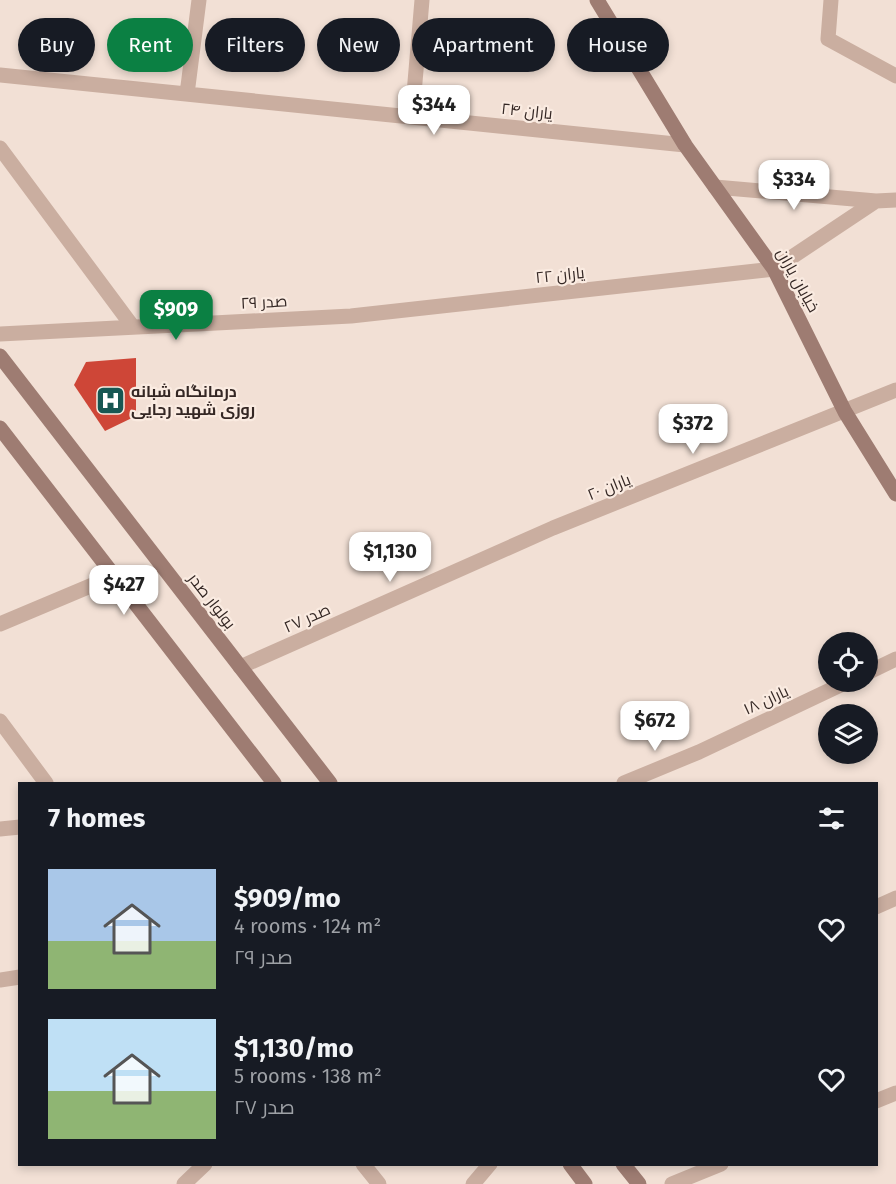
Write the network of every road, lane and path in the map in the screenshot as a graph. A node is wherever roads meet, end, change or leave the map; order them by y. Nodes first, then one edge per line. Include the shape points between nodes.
1 (199, 0) edge
2 (422, 0) edge
3 (597, 0) edge
4 (831, 0) edge
5 (0, 75) edge
6 (896, 76) edge
7 (187, 94) junction
8 (412, 117) junction
9 (685, 145) junction
10 (0, 148) edge
11 (715, 187) junction
12 (896, 200) edge
13 (876, 201) junction
14 (774, 269) junction
15 (351, 316) joint
16 (133, 327) junction
17 (0, 334) edge
18 (0, 356) edge
19 (896, 390) edge
20 (845, 412) junction
21 (0, 428) edge
22 (895, 489) edge
23 (553, 528) joint
24 (114, 576) junction
25 (0, 624) edge
26 (896, 659) edge
27 (240, 667) junction
28 (878, 668) edge
29 (826, 692) edge
30 (0, 721) edge
31 (45, 782) edge
32 (273, 782) edge
33 (329, 782) edge
34 (626, 782) edge
35 (18, 826) edge
36 (0, 829) edge
37 (896, 898) edge
38 (878, 906) edge
39 (18, 977) edge
40 (0, 980) edge
41 (895, 1093) edge
42 (878, 1100) edge
43 (203, 1166) edge
44 (365, 1166) edge
45 (488, 1166) edge
46 (572, 1166) edge
47 (625, 1166) edge
48 (716, 1166) edge
49 (184, 1184) edge
50 (379, 1184) edge
51 (473, 1184) edge
52 (585, 1184) edge
53 (639, 1184) edge
54 (672, 1184) edge

1 - 7 street
2 - 8 street
3 - 9 main road, خیابان یاران
4 - 6 street via 828,39
5 - 7 street, یاران ۲۴
7 - 8 street, یاران ۲۴
8 - 9 street, یاران ۲۴
9 - 11 main road, خیابان یاران
10 - 16 street
11 - 13 street
11 - 14 main road, خیابان یاران
12 - 13 street
13 - 14 street
14 - 15 street, یاران ۲۲
14 - 20 main road, خیابان یاران
15 - 16 street, صدر ۲۹
16 - 17 street, صدر ۲۹
18 - 27 main road, بولوار صدر
19 - 20 street, یاران ۲۰
20 - 22 main road, خیابان یاران
20 - 23 street, یاران ۲۰
21 - 24 main road
23 - 27 street, صدر ۲۷
24 - 25 street
24 - 32 main road
26 - 28 street
27 - 33 main road, بولوار صدر
29 - 34 street, یاران ۱۸
30 - 31 street
35 - 36 street
37 - 38 street
39 - 40 street
41 - 42 street
43 - 49 street
44 - 50 street
45 - 51 street
46 - 52 main road
47 - 53 main road
48 - 54 street

